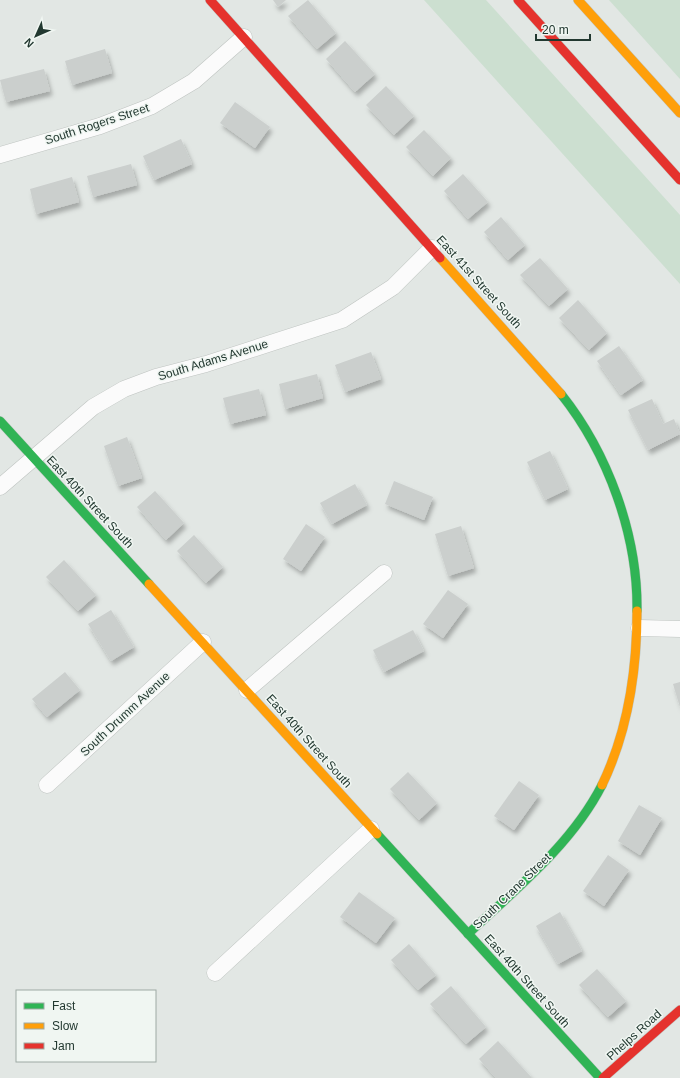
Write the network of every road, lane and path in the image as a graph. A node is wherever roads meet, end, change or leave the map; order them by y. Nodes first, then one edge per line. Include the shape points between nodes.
1 (210, 0) edge
2 (518, 0) edge
3 (578, 0) edge
4 (244, 37) junction
5 (680, 114) edge
6 (0, 155) edge
7 (680, 180) edge
8 (432, 248) junction
9 (0, 421) edge
10 (32, 457) junction
11 (0, 487) edge
12 (384, 573) dead end
13 (639, 628) junction
14 (680, 628) edge
15 (203, 642) junction
16 (247, 690) junction
17 (46, 785) dead end
18 (371, 829) junction
19 (468, 934) junction
20 (215, 973) dead end
21 (680, 1010) edge
22 (600, 1078) edge
23 (603, 1078) edge

1 - 4 main road, East 41st Street South
2 - 7 main road
3 - 5 main road
4 - 6 street, South Rogers Street via 194,81 152,106 100,126
4 - 8 main road, East 41st Street South
8 - 10 street, South Adams Avenue via 393,286 342,320 124,389 93,407
8 - 13 main road, East 41st Street South via 549,379 575,413 599,456 616,494 630,544 638,597
9 - 10 main road, East 40th Street South
10 - 11 street, South Adams Avenue
10 - 15 main road, East 40th Street South
12 - 16 street
13 - 14 street
13 - 19 main road, South Crane Street via 635,675 624,727 609,768 591,804 531,876
15 - 16 main road, East 40th Street South
15 - 17 street, South Drumm Avenue
16 - 18 main road, East 40th Street South
18 - 19 main road, East 40th Street South
18 - 20 street
19 - 22 main road, East 40th Street South
21 - 23 main road, Phelps Road

